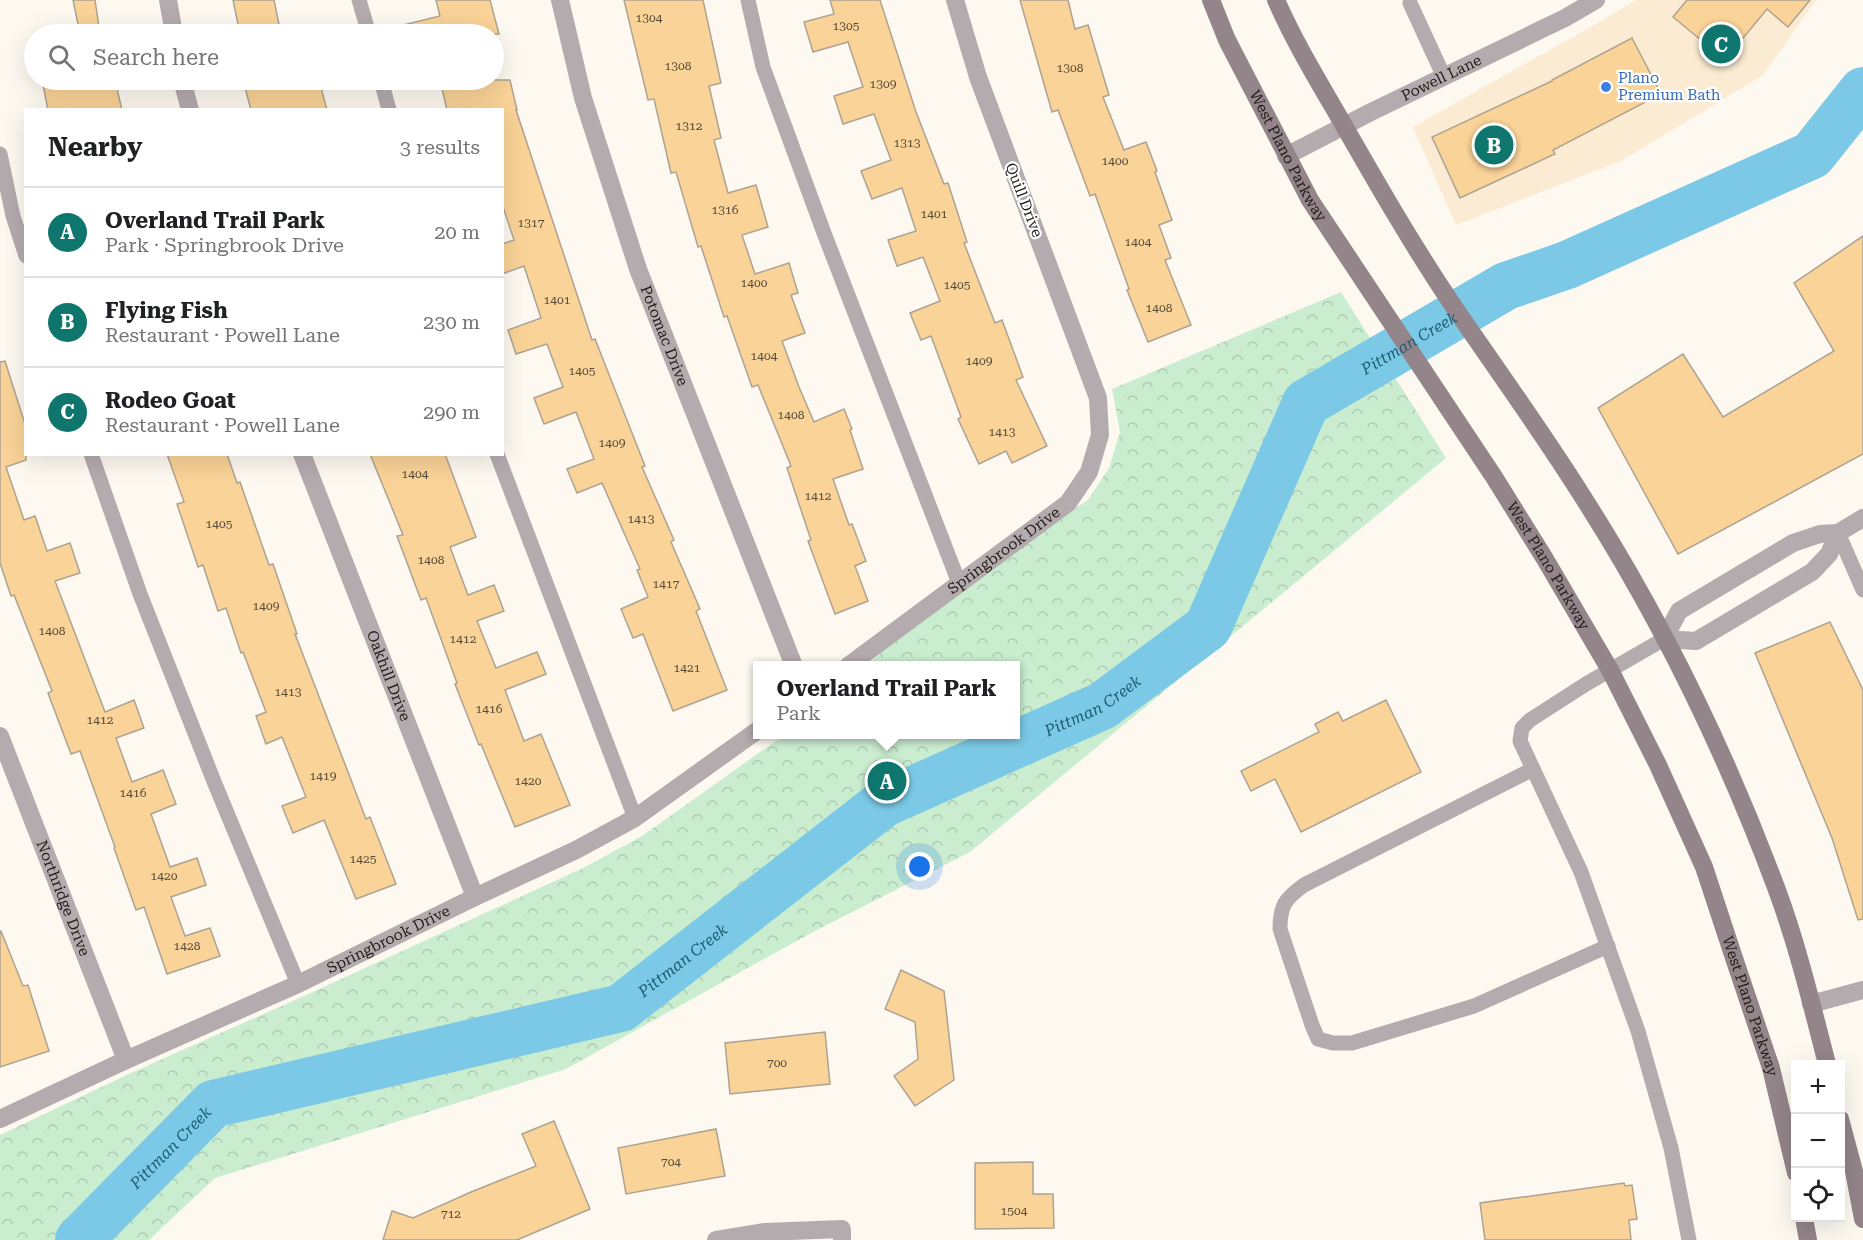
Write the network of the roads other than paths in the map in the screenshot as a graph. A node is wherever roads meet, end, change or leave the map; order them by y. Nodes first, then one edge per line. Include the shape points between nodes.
1 (168, 0) edge
2 (360, 0) edge
3 (560, 0) edge
4 (748, 0) edge
5 (955, 0) edge
6 (1212, 0) edge
7 (1276, 0) edge
8 (1596, 0) edge
9 (1412, 1) edge
10 (172, 24) edge
11 (366, 24) edge
12 (1444, 77) junction
13 (185, 90) edge
14 (384, 90) edge
15 (189, 108) edge
16 (388, 108) edge
17 (1344, 126) junction
18 (0, 154) edge
19 (1286, 156) junction
20 (24, 249) edge
21 (1098, 398) joint
22 (92, 456) edge
23 (303, 456) edge
24 (498, 456) edge
25 (1863, 518) edge
26 (1838, 533) junction
27 (960, 583) junction
28 (1863, 590) edge
29 (1664, 639) junction
30 (792, 661) edge
31 (855, 661) edge
32 (1610, 670) junction
33 (753, 734) edge
34 (0, 736) edge
35 (1533, 769) junction
36 (635, 818) junction
37 (475, 897) junction
38 (1608, 946) junction
39 (298, 984) junction
40 (1863, 990) edge
41 (1811, 1004) junction
42 (126, 1060) junction
43 (1826, 1060) edge
44 (0, 1119) edge
45 (1845, 1141) edge
46 (1795, 1168) edge
47 (1852, 1172) edge
48 (1863, 1219) edge
49 (1805, 1222) edge
50 (716, 1240) edge
51 (842, 1240) edge
52 (1689, 1240) edge
53 (1808, 1240) edge

1 - 10 street
2 - 11 lane
3 - 30 street, Potomac Drive via 583,98 638,269
4 - 27 lane via 763,67
5 - 21 street, Quill Drive via 978,77
6 - 19 main road, West Plano Parkway via 1227,40
7 - 17 main road
8 - 12 street, Powell Lane
9 - 12 lane
12 - 17 street, Powell Lane
13 - 15 street
14 - 16 lane
17 - 19 street, Powell Lane
17 - 29 main road via 1429,268 1582,495
18 - 20 lane
19 - 32 main road, West Plano Parkway via 1310,200 1494,477
21 - 27 street, Springbrook Drive via 1100,435 1089,472 1068,503
22 - 39 lane via 144,606
23 - 37 street, Oakhill Drive
24 - 36 lane
25 - 26 street
26 - 28 lane
26 - 29 street via 1793,543 1679,611
26 - 29 street via 1829,554 1812,573 1696,641
27 - 31 street, Springbrook Drive
29 - 32 lane
29 - 41 main road via 1720,751 1777,891
32 - 35 lane via 1522,728 1520,741
32 - 46 main road, West Plano Parkway via 1704,867 1771,1068
33 - 36 street, Springbrook Drive
34 - 42 street, Northridge Drive
35 - 38 lane via 1581,872
35 - 38 lane via 1289,896 1280,913 1280,928 1312,1025 1318,1038 1352,1043 1474,1006
36 - 37 street, Springbrook Drive
37 - 39 street, Springbrook Drive
38 - 52 lane via 1638,1031 1671,1149
39 - 42 street, Springbrook Drive
40 - 41 street
41 - 43 main road
42 - 44 street, Springbrook Drive
45 - 47 main road
47 - 48 main road
49 - 53 main road
50 - 51 street via 765,1232 842,1229

